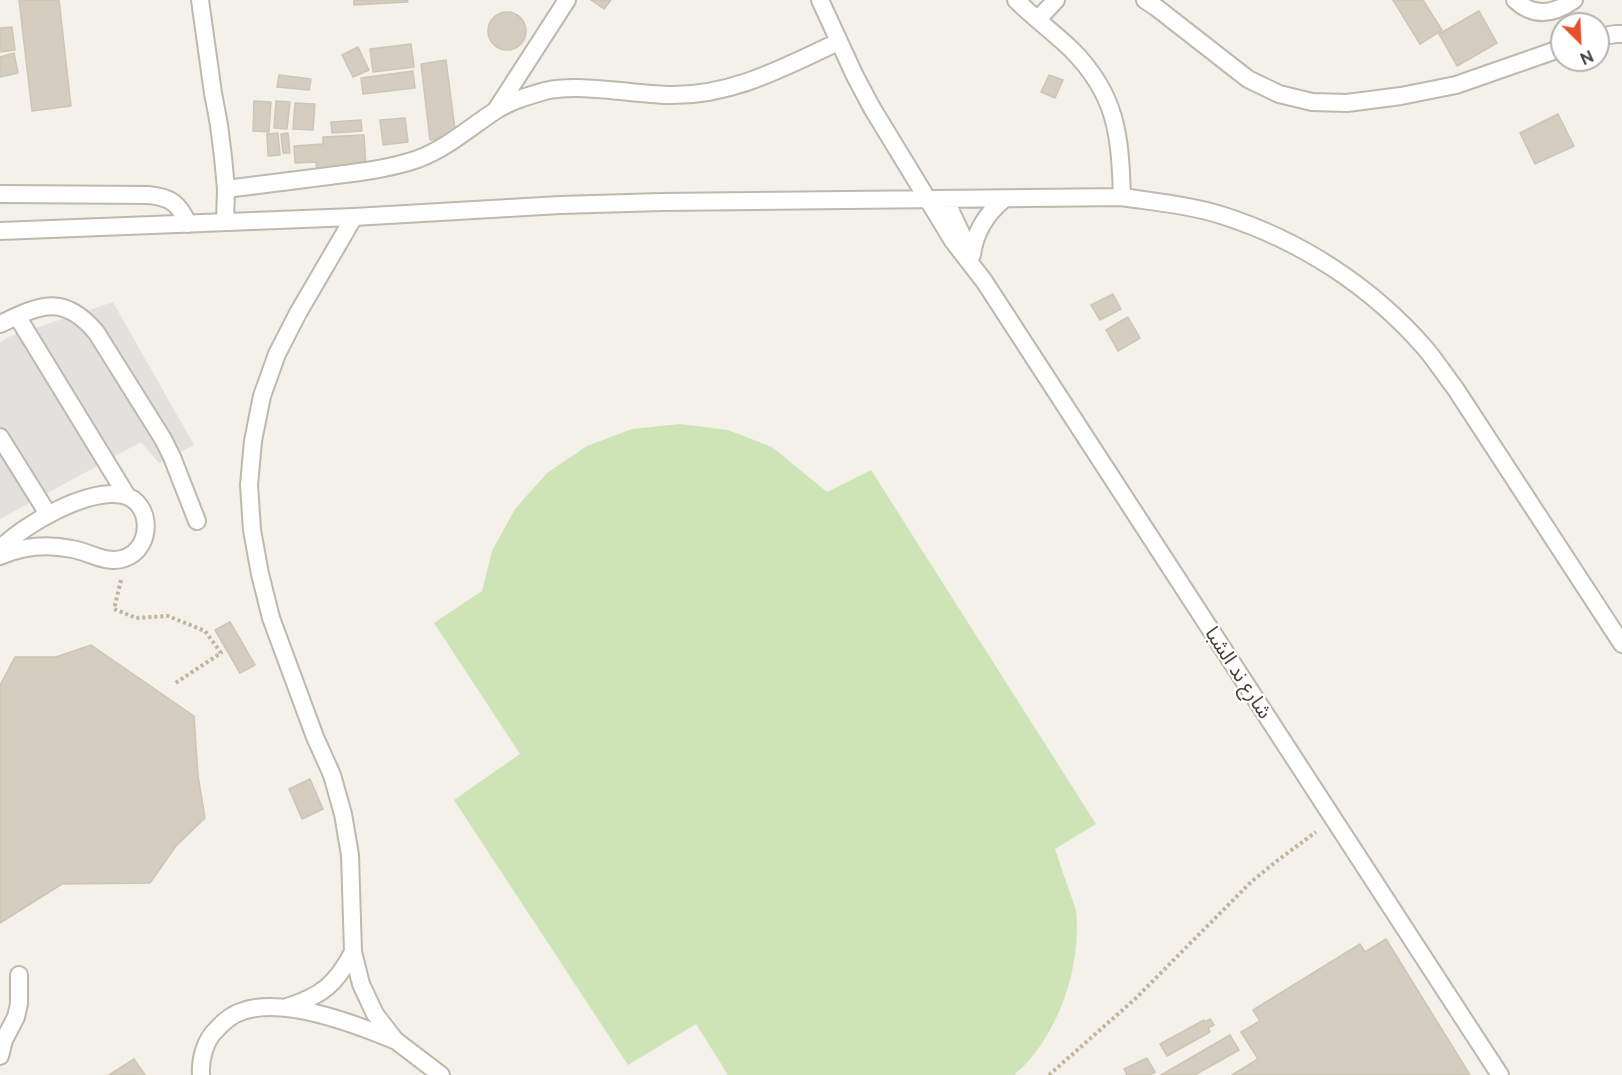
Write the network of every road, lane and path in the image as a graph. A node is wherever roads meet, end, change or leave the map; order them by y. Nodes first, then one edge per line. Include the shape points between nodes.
1 (200, 0) edge
2 (567, 0) edge
3 (820, 0) edge
4 (1016, 0) edge
5 (1056, 0) edge
6 (1145, 0) edge
7 (1515, 0) edge
8 (1574, 0) edge
9 (1038, 19) junction
10 (838, 42) junction
11 (1550, 52) edge
12 (496, 110) junction
13 (226, 189) junction
14 (0, 194) edge
15 (1122, 197) junction
16 (945, 199) junction
17 (1004, 199) junction
18 (928, 200) junction
19 (354, 217) junction
20 (225, 222) junction
21 (188, 224) junction
22 (0, 231) edge
23 (974, 263) junction
24 (17, 316) junction
25 (0, 324) edge
26 (0, 437) edge
27 (127, 496) junction
28 (48, 514) junction
29 (197, 521) dead end
30 (0, 549) edge
31 (0, 556) edge
32 (126, 558) junction
33 (1622, 644) edge
34 (174, 684) dead end
35 (1334, 820) junction
36 (353, 952) junction
37 (19, 975) dead end
38 (284, 1008) junction
39 (2, 1040) edge
40 (395, 1040) junction
41 (0, 1056) edge
42 (201, 1075) edge
43 (441, 1075) edge
44 (1049, 1075) edge
45 (1500, 1075) edge

1 - 13 lane
2 - 12 lane
3 - 10 lane, شارع ند الشبا
4 - 9 lane
5 - 9 lane
6 - 11 lane via 1248,79 1279,94 1312,102 1347,103 1445,87
7 - 8 lane via 1528,11 1541,13
9 - 15 lane via 1072,50 1107,98 1117,127
10 - 12 lane via 772,74 721,90 668,95 577,88 548,90
10 - 18 lane, شارع ند الشبا via 872,108
12 - 13 lane via 447,145 388,167
13 - 20 lane
14 - 21 lane via 161,196 183,212
15 - 17 lane
15 - 33 lane via 1220,215 1267,232 1353,281 1391,313 1425,348 1455,388
16 - 17 lane
16 - 18 lane
16 - 23 lane, شارع ند الشبا
17 - 23 lane via 982,224 974,242
18 - 19 lane via 662,202
18 - 23 lane, شارع ند الشبا via 958,250
19 - 20 lane
19 - 36 lane via 277,354 262,396 249,485 252,530 271,618 344,814 350,855
20 - 21 lane
21 - 22 lane
23 - 35 lane, شارع ند الشبا
24 - 25 lane
24 - 27 lane
24 - 29 lane via 53,306 85,319 158,430
26 - 28 lane
27 - 28 lane via 111,493
27 - 32 lane via 146,519 146,535 138,549
28 - 30 lane via 25,527
31 - 32 lane via 30,547 52,546 110,561
32 - 34 path via 114,609 136,618 168,616 206,631 221,653
35 - 44 path via 1251,882 1136,999
35 - 45 lane, شارع ند الشبا
36 - 38 lane via 342,973 326,989
36 - 40 lane via 361,984 375,1014
37 - 39 lane via 18,1011
38 - 40 lane via 341,1020
38 - 42 lane via 243,1011 226,1019 204,1049
39 - 41 lane
40 - 43 lane

